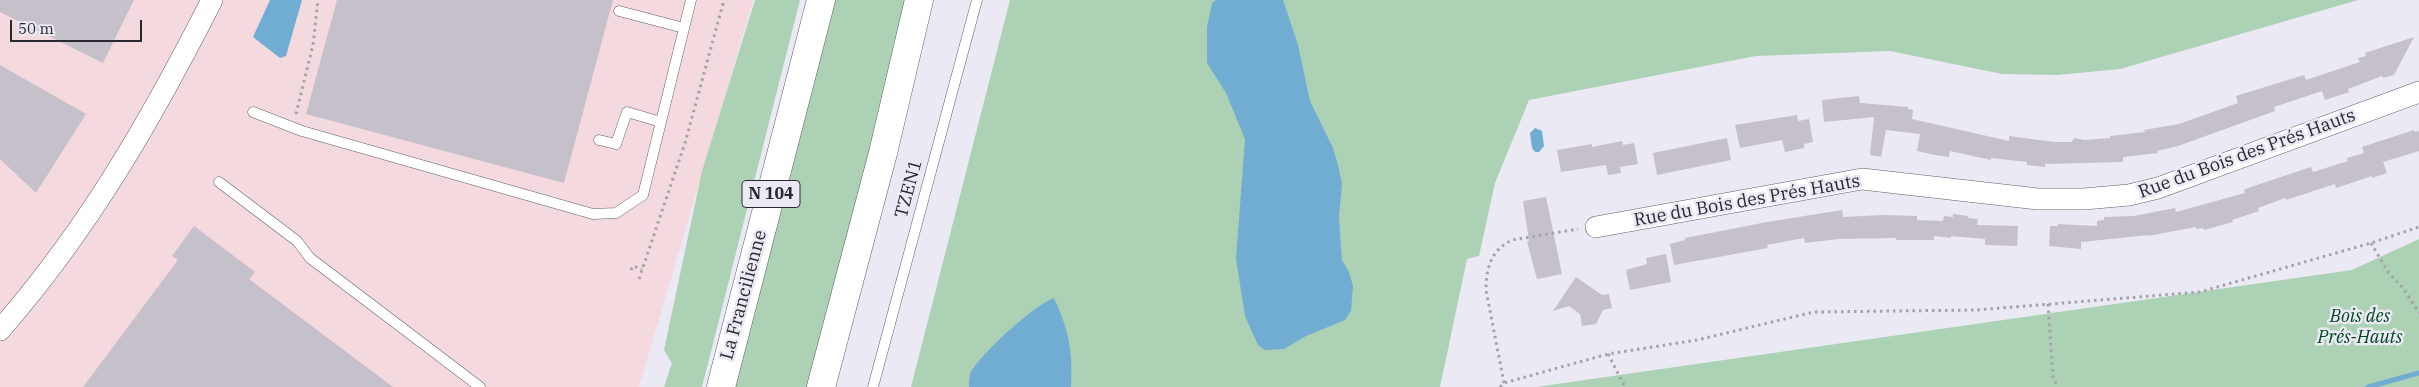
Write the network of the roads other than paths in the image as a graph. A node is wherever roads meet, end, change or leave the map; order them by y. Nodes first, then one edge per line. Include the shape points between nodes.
1 (212, 0) edge
2 (691, 0) edge
3 (821, 0) edge
4 (919, 0) edge
5 (977, 0) edge
6 (619, 11) dead end
7 (684, 28) junction
8 (2419, 92) edge
9 (253, 112) dead end
10 (661, 122) junction
11 (599, 140) dead end
12 (219, 182) dead end
13 (1596, 227) road end
14 (0, 330) edge
15 (480, 387) edge
16 (720, 387) edge
17 (821, 387) edge
18 (873, 387) edge

1 - 14 street via 150,118 115,176 76,235
2 - 7 lane
3 - 16 highway, La Francilienne / N 104
4 - 17 highway via 883,153
5 - 18 lane, TZEN1
6 - 7 lane
7 - 10 lane
8 - 13 street, Rue du Bois des Prés Hauts via 2158,188 2129,195 2038,199 1862,179
9 - 10 lane via 292,127 593,214 616,213 643,195
10 - 11 lane via 627,112 616,144
12 - 15 lane via 297,241 310,258

